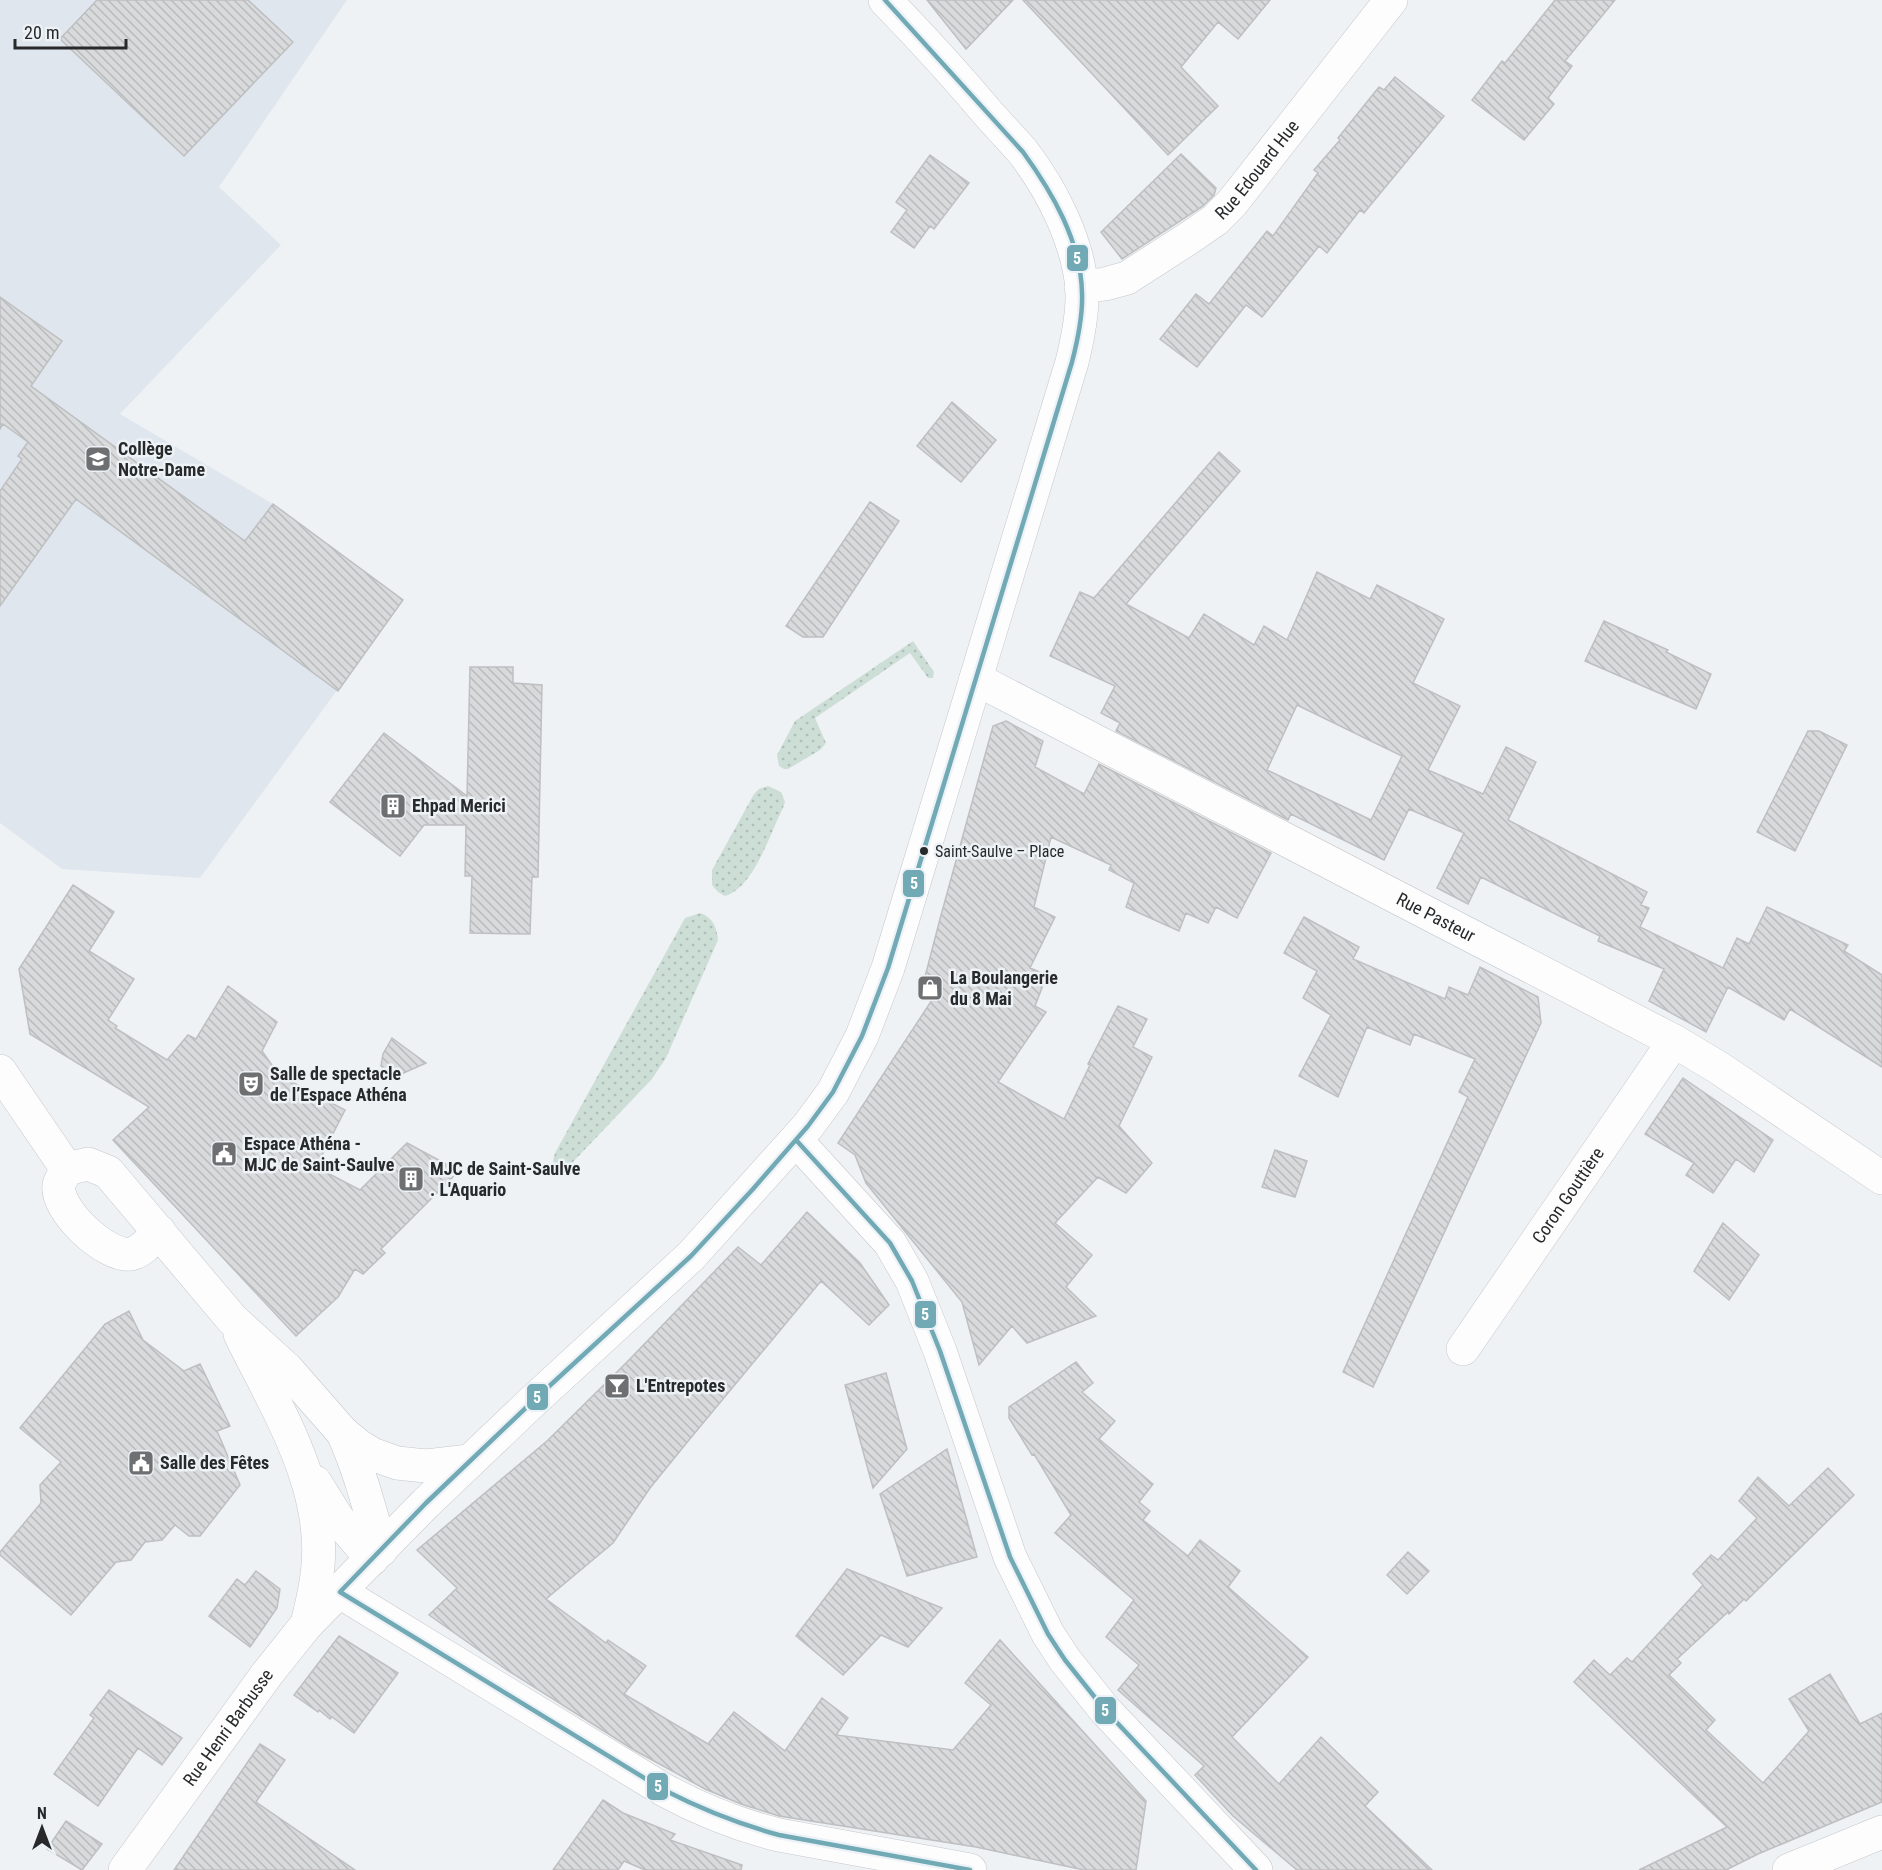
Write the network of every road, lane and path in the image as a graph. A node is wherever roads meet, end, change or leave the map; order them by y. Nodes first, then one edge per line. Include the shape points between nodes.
1 (885, 0) edge
2 (1391, 0) edge
3 (1082, 287) junction
4 (976, 679) junction
5 (1674, 1041) junction
6 (0, 1071) edge
7 (796, 1140) junction
8 (68, 1169) junction
9 (1882, 1178) edge
10 (159, 1231) junction
11 (232, 1319) junction
12 (1463, 1349) dead end
13 (343, 1433) junction
14 (299, 1455) junction
15 (470, 1461) junction
16 (376, 1554) junction
17 (340, 1592) junction
18 (307, 1624) junction
19 (1882, 1832) edge
20 (125, 1870) edge
21 (970, 1870) edge
22 (1256, 1870) edge
23 (1789, 1870) edge

1 - 3 street, Rue Henri Barbusse via 1033,167 1066,229
2 - 3 street, Rue Edouard Hue via 1215,220 1127,278
3 - 4 street, Rue Henri Barbusse via 1081,323 1072,362
4 - 5 street, Rue Pasteur
4 - 7 street, Rue Henri Barbusse via 872,1013 832,1092
5 - 9 street, Rue Pasteur
5 - 12 street, Coron Gouttière
6 - 8 street
7 - 15 street, Rue Henri Barbusse via 691,1256
7 - 22 street via 890,1243 912,1281 1010,1557 1048,1634 1105,1710
8 - 10 street via 88,1164 108,1172
8 - 10 street via 59,1185 63,1205 95,1241 119,1254 132,1254
10 - 11 street
11 - 13 street via 287,1368
11 - 14 street
13 - 15 street via 372,1454 397,1463 426,1466
13 - 16 street via 367,1496
14 - 16 street via 349,1535
14 - 18 street via 314,1503 317,1535 318,1573
15 - 16 street, Rue Henri Barbusse
16 - 17 street, Rue Henri Barbusse
17 - 18 street, Rue Henri Barbusse
17 - 21 street via 664,1790 709,1813 779,1835
18 - 20 street, Rue Henri Barbusse
19 - 23 street

